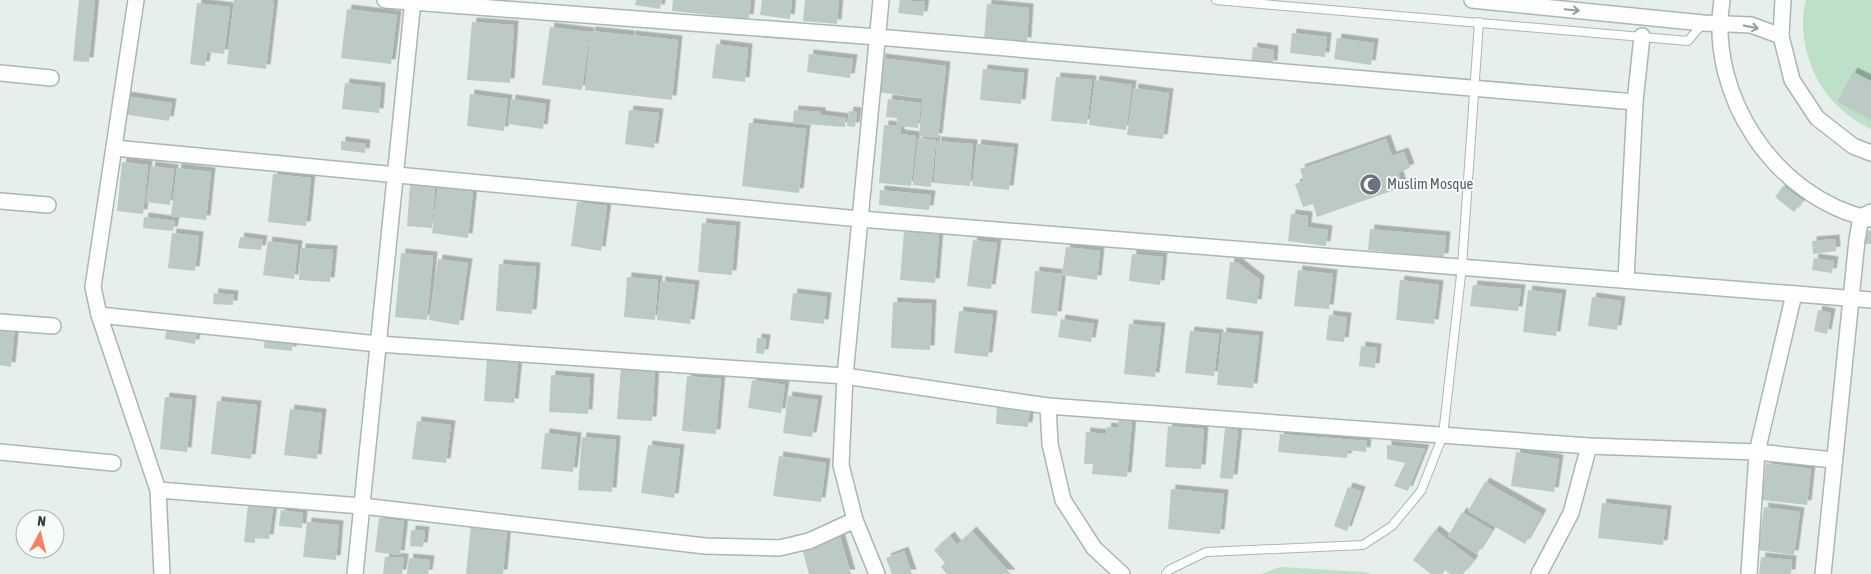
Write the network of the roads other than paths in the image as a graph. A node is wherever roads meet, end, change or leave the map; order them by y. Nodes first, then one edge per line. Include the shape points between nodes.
1 (136, 0) edge
2 (385, 0) edge
3 (881, 0) edge
4 (1216, 0) edge
5 (1472, 0) edge
6 (1722, 0) edge
7 (1783, 0) edge
8 (413, 2) edge
9 (1479, 22) junction
10 (1703, 23) junction
11 (1720, 23) junction
12 (1642, 36) junction
13 (1781, 36) junction
14 (877, 37) junction
15 (0, 73) edge
16 (50, 78) dead end
17 (1475, 88) junction
18 (1635, 102) junction
19 (114, 148) junction
20 (1871, 153) edge
21 (395, 175) junction
22 (0, 201) edge
23 (48, 205) dead end
24 (1868, 216) edge
25 (860, 218) junction
26 (1462, 266) junction
27 (1626, 279) junction
28 (1794, 294) junction
29 (1850, 297) junction
30 (1871, 300) edge
31 (100, 315) junction
32 (0, 322) edge
33 (53, 326) dead end
34 (378, 344) junction
35 (845, 376) junction
36 (1048, 406) junction
37 (1443, 435) junction
38 (1589, 446) junction
39 (0, 452) edge
40 (1757, 452) junction
41 (1834, 460) junction
42 (113, 463) dead end
43 (158, 490) junction
44 (362, 506) junction
45 (855, 520) junction
46 (162, 574) edge
47 (355, 574) edge
48 (878, 574) edge
49 (1122, 574) edge
50 (1166, 574) edge
51 (1539, 574) edge
52 (1749, 574) edge
53 (1823, 574) edge

1 - 19 street
2 - 8 street
3 - 14 street
4 - 9 lane
5 -> 10 street
6 - 11 street
7 - 13 street
8 - 14 street
8 - 21 street
9 - 12 lane
9 - 17 lane
10 - 11 street
10 - 12 lane via 1688,41
11 -> 13 street via 1751,25
11 - 24 street via 1726,72 1734,100 1752,135 1776,166 1806,191 1841,210
12 - 18 street
13 - 20 street via 1792,80 1817,118 1853,146
14 - 17 street
14 - 25 street
15 - 16 street
17 - 18 street
17 - 26 lane
18 - 27 street
19 - 21 street
19 - 31 street via 93,287
21 - 25 street
21 - 34 street
22 - 23 street
24 - 29 street
25 - 26 street
25 - 35 street
26 - 27 street
26 - 37 lane
27 - 28 street
28 - 29 street
28 - 40 street
29 - 30 street
29 - 41 street
31 - 34 street
31 - 43 street
32 - 33 street
34 - 35 street
34 - 44 street
35 - 36 street
35 - 45 street via 841,465
36 - 37 street
36 - 49 street via 1050,444 1063,500 1094,548
37 - 38 street
37 - 50 lane via 1421,492 1392,526 1363,545 1206,552
38 - 40 street
38 - 51 street via 1571,513
39 - 42 street
40 - 41 street
40 - 52 street
41 - 53 street
43 - 44 street
43 - 46 street
44 - 45 street via 705,546 760,548 779,548 808,541
44 - 47 street
45 - 48 street

